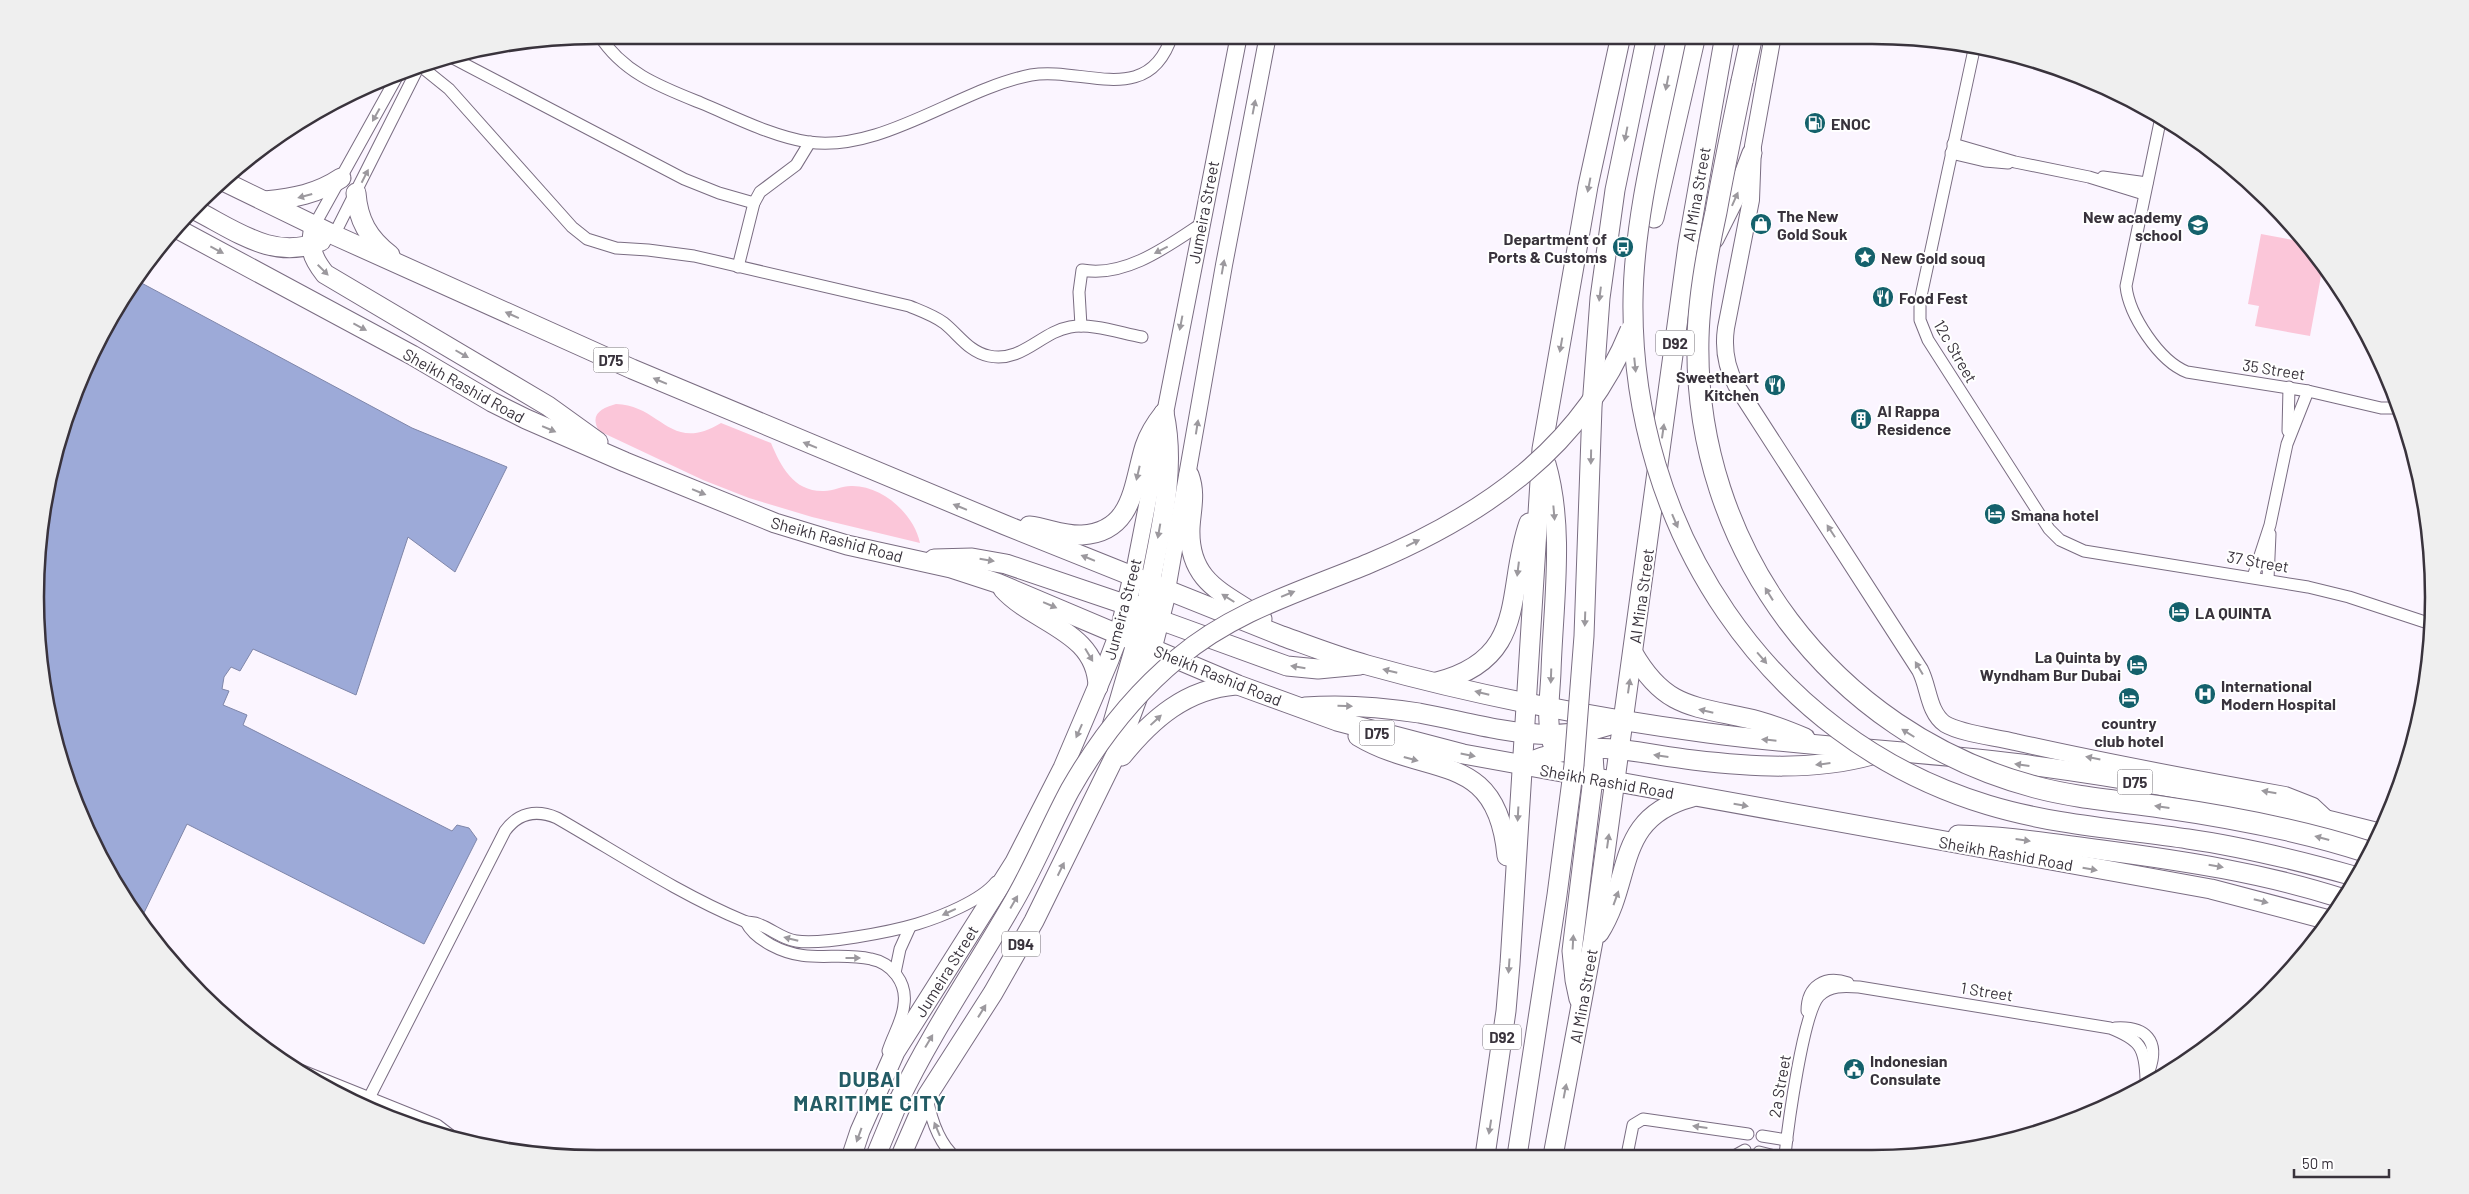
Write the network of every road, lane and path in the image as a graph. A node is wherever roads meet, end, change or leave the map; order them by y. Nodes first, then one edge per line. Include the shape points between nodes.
1 (606, 44) edge
2 (1167, 44) edge
3 (1237, 44) edge
4 (1266, 44) edge
5 (1619, 44) edge
6 (1645, 44) edge
7 (1675, 44) edge
8 (1694, 44) edge
9 (1723, 44) edge
10 (1750, 44) edge
11 (1772, 44) edge
12 (1973, 53) edge
13 (460, 61) edge
14 (426, 71) edge
15 (414, 75) edge
16 (393, 83) edge
17 (2159, 125) edge
18 (810, 142) junction
19 (1952, 149) junction
20 (1752, 153) junction
21 (341, 178) junction
22 (230, 183) edge
23 (2146, 189) junction
24 (356, 193) junction
25 (264, 201) junction
26 (754, 203) junction
27 (200, 212) edge
28 (1201, 224) junction
29 (314, 226) junction
30 (181, 232) edge
31 (334, 235) junction
32 (310, 246) junction
33 (404, 266) junction
34 (738, 267) junction
35 (1682, 285) junction
36 (1081, 326) junction
37 (1142, 337) dead end
38 (2289, 387) junction
39 (2308, 391) junction
40 (2392, 408) edge
41 (1164, 413) junction
42 (2287, 444) junction
43 (1542, 449) junction
44 (626, 462) junction
45 (1189, 475) junction
46 (1537, 506) junction
47 (1005, 525) junction
48 (2270, 525) junction
49 (2076, 548) joint
50 (921, 561) junction
51 (2254, 577) junction
52 (2268, 579) junction
53 (997, 583) junction
54 (1150, 584) junction
55 (1144, 613) junction
56 (2424, 622) edge
57 (1119, 634) junction
58 (1282, 636) junction
59 (1146, 646) junction
60 (1633, 653) junction
61 (1363, 664) junction
62 (1437, 682) junction
63 (1238, 685) junction
64 (1098, 687) junction
65 (1526, 703) junction
66 (1296, 707) junction
67 (1558, 709) junction
68 (1624, 720) junction
69 (1337, 721) junction
70 (1524, 734) junction
71 (1588, 740) junction
72 (1553, 744) junction
73 (1819, 745) junction
74 (1620, 748) junction
75 (1887, 750) junction
76 (1522, 765) junction
77 (1567, 773) junction
78 (1594, 778) junction
79 (1616, 782) junction
80 (1102, 784) junction
81 (1693, 796) junction
82 (2328, 820) junction
83 (2373, 831) edge
84 (1904, 835) junction
85 (2363, 851) edge
86 (1015, 862) junction
87 (2350, 875) edge
88 (2337, 897) edge
89 (1512, 917) junction
90 (2322, 918) edge
91 (746, 922) junction
92 (910, 926) junction
93 (1593, 941) junction
94 (895, 973) junction
95 (1822, 988) joint
96 (1582, 1007) junction
97 (2146, 1078) edge
98 (883, 1081) junction
99 (337, 1085) edge
100 (927, 1096) junction
101 (369, 1098) junction
102 (439, 1127) edge
103 (1748, 1134) dead end
104 (1762, 1136) dead end
105 (1787, 1140) junction
106 (854, 1150) edge
107 (878, 1150) edge
108 (903, 1150) edge
109 (948, 1150) edge
110 (1486, 1150) edge
111 (1518, 1150) edge
112 (1554, 1150) edge
113 (1628, 1150) edge
114 (1786, 1150) edge

1 - 18 street via 619,60 655,84 784,136
2 - 18 street via 1158,60 1143,72 1126,79 1031,75 863,138
3 - 28 main road, Jumeira Street
45 -> 4 main road, Jumeira Street via 1222,274
5 -> 43 main road, D92 via 1588,186
6 -> 111 main road, bridge via 1615,190 1600,298 1592,398 1584,636 1574,765
7 -> 87 main road, bridge via 1636,248 1633,325 1637,383 1656,468 1675,522 1701,573 1750,644 1789,686 1840,728 1903,769 1957,794 2048,820 2229,846
107 -> 8 main road, bridge via 925,1049 1027,878 1082,770 1109,728 1142,691 1178,658 1240,616 1377,559 1476,510 1530,470 1560,441 1589,405 1616,362 1632,326
9 - 35 main road, Al Mina Street / D92
85 -> 10 highway, bridge via 2240,820 2058,793 1988,772 1938,750 1891,722 1836,677 1802,640 1770,596 1733,524 1711,458 1700,395 1698,338 1703,277
11 - 20 main road
12 - 19 street, 12c Street
13 - 26 street via 684,179
14 - 34 street via 449,89 572,227 588,239 606,246 671,252
24 -> 15 street
16 -> 21 street
17 - 23 street, 35 Street
18 - 26 street via 796,165 764,188
19 - 23 street
19 - 49 street, 12c Street via 1920,301 1921,326 2045,523 2060,540
35 -> 20 main road via 1728,213
82 -> 20 main road via 2313,806 2285,795 2017,742 1951,727 1937,716 1920,670 1729,370 1725,336 1751,200
21 -> 25 main road via 313,194
21 - 29 street
22 - 25 main road, D75
23 - 38 street, 35 Street via 2126,286 2129,303 2154,344 2166,360 2187,372
24 - 31 street
24 - 33 main road via 363,225 382,248
25 - 29 main road, D75
26 - 34 street
27 - 32 main road via 263,245 282,249
28 -> 36 street via 1156,253 1121,267 1093,272 1082,270 1079,292
28 -> 41 main road, Jumeira Street
29 - 31 main road, D75
29 - 32 main road
30 -> 44 main road, Sheikh Rashid Road / D75 via 412,355 492,402
31 - 32 main road
31 - 33 main road, D75
32 -> 44 main road via 315,261 325,274 548,406
47 -> 33 main road, D75 via 632,369
34 - 36 street via 909,306 932,316 974,351 991,357 1018,354 1061,330
60 -> 35 main road, Al Mina Street / D92
36 - 37 street
38 - 39 street, 35 Street
38 - 42 street
39 - 40 street, 35 Street
39 - 42 street
41 -> 47 main road via 1145,444 1129,504 1112,525 1080,535
41 -> 54 main road via 1169,446 1168,478
42 - 48 street
43 - 46 main road, D92
43 -> 67 main road via 1552,488 1556,528
44 -> 50 main road, Sheikh Rashid Road / D75 via 775,524 847,545
45 - 54 main road, Jumeira Street
58 -> 45 main road via 1218,592 1200,569 1190,540 1193,495
46 -> 62 main road via 1524,538 1514,606 1503,635 1475,666
46 - 65 main road, D92
54 -> 47 main road, D75
48 - 51 street
48 - 52 street
49 - 51 street, 37 Street
50 - 53 main road, Sheikh Rashid Road / D75
50 -> 55 main road via 955,557 989,560
51 - 52 street, 37 Street
52 - 56 street, 37 Street via 2349,597
53 -> 57 main road, Sheikh Rashid Road / D75
53 -> 64 main road via 1020,606 1068,633 1084,646 1095,665
54 - 55 main road, Jumeira Street
54 - 55 main road via 1162,597
54 - 58 main road, D75
55 - 57 main road, Jumeira Street
55 - 59 main road
61 -> 55 main road via 1333,669 1287,666
57 - 59 main road, Sheikh Rashid Road / D75
57 - 64 main road, Jumeira Street
58 - 61 main road, D75
59 - 63 main road, Sheikh Rashid Road / D75
59 - 80 main road via 1110,736
68 -> 60 main road, Al Mina Street / D92
73 -> 60 main road via 1776,727 1706,711 1679,700 1656,683
62 -> 61 main road, D75
65 -> 62 main road, D75
63 - 66 main road, Sheikh Rashid Road / D75
80 -> 63 main road via 1128,748 1174,705 1204,691
64 -> 86 main road, Jumeira Street via 1063,768
65 - 67 main road, D75
65 - 70 main road, D92
66 - 69 main road, Sheikh Rashid Road / D75
66 -> 70 main road via 1380,708
67 - 68 main road, D75
67 - 71 main road
67 - 72 main road
68 - 71 main road
73 -> 68 main road, D75
68 - 74 main road, Al Mina Street / D92
69 -> 76 main road, Sheikh Rashid Road / D75 via 1421,745
69 -> 89 main road via 1373,744 1458,772 1482,789 1495,806 1504,828
70 - 72 main road
70 - 76 main road, D92
71 - 72 main road
71 - 74 main road
71 - 78 main road
72 - 76 main road
72 - 77 main road
73 - 75 main road, D75
75 -> 74 main road via 1850,760 1792,766 1696,760
74 - 79 main road, Al Mina Street / D92
82 -> 75 main road, D75 via 2224,797 2089,774
76 - 77 main road, Sheikh Rashid Road / D75
76 -> 89 main road, D92
77 - 78 main road, Sheikh Rashid Road / D75
78 - 79 main road, Sheikh Rashid Road / D75
96 -> 78 main road via 1573,965 1573,936
79 - 81 main road, Sheikh Rashid Road / D75
93 -> 79 main road, Al Mina Street / D92
100 -> 80 main road, D94 via 1030,928
81 -> 84 main road, Sheikh Rashid Road / D75
93 -> 81 main road via 1611,910 1627,855 1640,829 1664,808
82 - 83 main road, D75
84 -> 88 main road via 2014,838 2168,859 2253,874
84 -> 90 main road, Sheikh Rashid Road / D75 via 2211,889
86 -> 92 street via 994,885 964,904
86 - 98 main road, Jumeira Street via 908,1029
89 -> 110 main road, D92 via 1506,1011
92 -> 91 street via 803,942
91 -> 94 street via 761,939 788,953 816,958 871,959
91 - 101 street via 680,889 557,818 538,812 519,817 504,831
92 - 94 street via 900,949
93 - 96 main road, Al Mina Street / D92
94 - 98 street via 902,985 904,1004 886,1058
95 - 97 street, 1 Street via 1859,987 2110,1028 2132,1028 2144,1034
95 - 105 street, 2a Street via 1813,988 1807,1001 1808,1023
112 -> 96 main road, Al Mina Street / D92
98 -> 106 main road, Jumeira Street
99 - 101 street
100 - 108 main road, D94
109 -> 100 street via 937,1131
101 - 102 street
103 -> 113 street via 1643,1119 1633,1125
104 - 105 street
105 - 114 street, 2a Street

